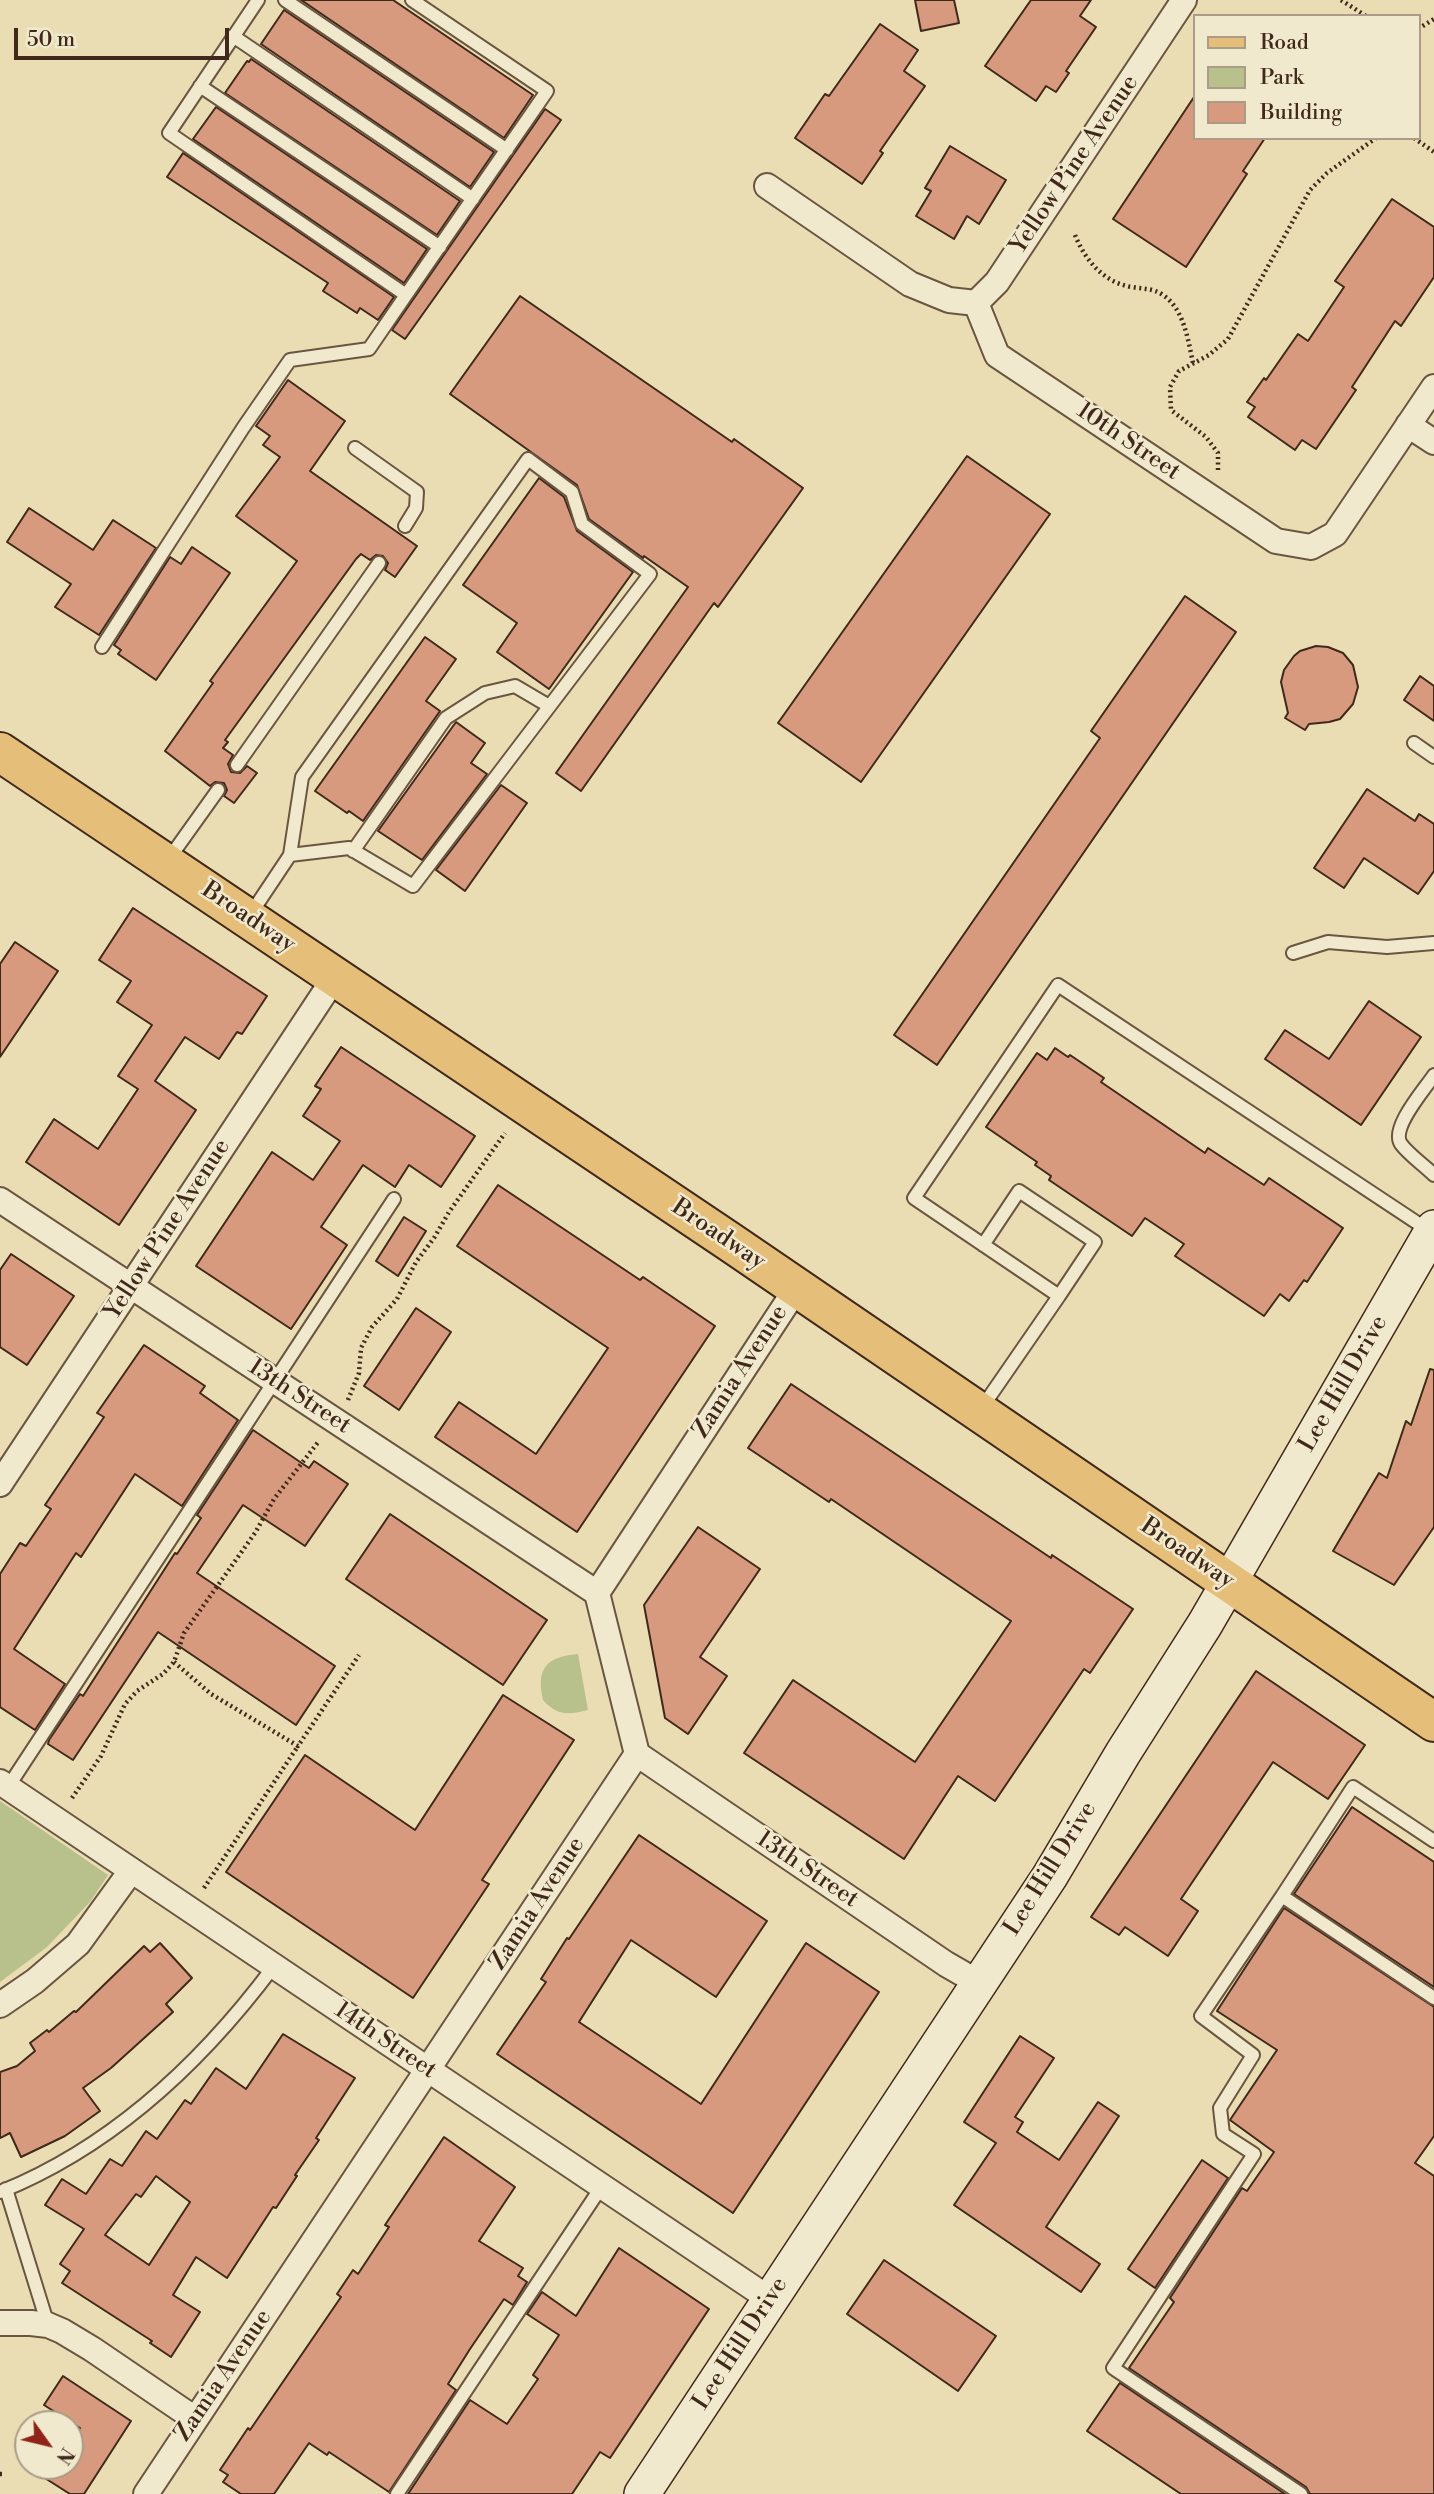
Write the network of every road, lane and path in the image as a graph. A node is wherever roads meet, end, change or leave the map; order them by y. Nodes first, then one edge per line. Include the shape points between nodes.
1 (258, 0) edge
2 (285, 0) edge
3 (412, 0) edge
4 (1184, 0) edge
5 (1341, 0) edge
6 (1363, 14) edge
7 (233, 37) junction
8 (200, 86) junction
9 (1373, 140) edge
10 (1417, 140) edge
11 (507, 150) junction
12 (1434, 152) edge
13 (767, 186) dead end
14 (473, 199) junction
15 (1075, 235) dead end
16 (440, 247) junction
17 (406, 295) junction
18 (976, 303) junction
19 (1193, 363) junction
20 (1434, 387) edge
21 (1408, 425) junction
22 (1434, 442) edge
23 (355, 448) dead end
24 (1209, 496) junction
25 (405, 526) dead end
26 (379, 563) dead end
27 (102, 647) dead end
28 (549, 706) junction
29 (1414, 743) dead end
30 (0, 752) edge
31 (1434, 757) edge
32 (237, 765) dead end
33 (218, 790) dead end
34 (353, 851) junction
35 (290, 855) junction
36 (166, 863) junction
37 (248, 918) junction
38 (1434, 943) edge
39 (1293, 953) dead end
40 (335, 976) junction
41 (1434, 1075) edge
42 (505, 1133) dead end
43 (1434, 1175) edge
44 (394, 1199) dead end
45 (0, 1200) edge
46 (1433, 1230) edge
47 (983, 1245) junction
48 (130, 1286) junction
49 (796, 1289) junction
50 (1059, 1296) junction
51 (274, 1380) junction
52 (979, 1411) junction
53 (335, 1420) junction
54 (0, 1484) edge
55 (1229, 1583) junction
56 (597, 1593) junction
57 (359, 1655) dead end
58 (174, 1662) junction
59 (1434, 1722) edge
60 (298, 1746) junction
61 (637, 1754) junction
62 (4, 1785) edge
63 (57, 1820) junction
64 (1434, 1840) edge
65 (131, 1871) junction
66 (1282, 1896) junction
67 (190, 1910) junction
68 (274, 1966) junction
69 (979, 1983) junction
70 (1434, 1998) edge
71 (0, 2006) edge
72 (428, 2070) junction
73 (602, 2186) junction
74 (3, 2191) edge
75 (771, 2300) junction
76 (0, 2323) edge
77 (48, 2325) junction
78 (195, 2419) junction
79 (146, 2494) edge
80 (397, 2494) edge
81 (642, 2494) edge
82 (1301, 2494) edge

1 - 7 lane
2 - 11 lane
3 - 11 lane via 547,91
4 - 18 street, Yellow Pine Avenue via 997,282
5 - 6 path
7 - 8 lane
7 - 14 lane
8 - 16 lane
8 - 17 lane via 169,133
9 - 19 path via 1310,190 1228,339
10 - 12 path
11 - 14 lane
13 - 18 street via 911,284 949,300
14 - 16 lane
15 - 19 path via 1095,267 1112,282 1165,296 1186,331
16 - 17 lane
17 - 27 lane via 369,349 290,360
18 - 24 street, 10th Street via 997,355
19 - 24 path via 1179,371 1170,387 1171,410 1206,437 1218,453 1219,476
20 - 21 street
21 - 22 street
21 - 24 street, 10th Street via 1335,534 1311,547 1276,541
23 - 25 lane via 416,492 415,508
26 - 32 lane
28 - 34 lane via 515,686 485,693 446,718
28 - 34 lane via 413,886
28 - 35 lane via 650,574 582,524 572,492 528,459 302,777
29 - 31 lane
30 - 36 main road, Broadway
33 - 36 lane
34 - 35 lane
35 - 37 lane
36 - 37 main road, Broadway
37 - 40 main road, Broadway
38 - 39 lane via 1387,947 1328,942
40 - 48 street, Yellow Pine Avenue
40 - 49 main road, Broadway
41 - 43 lane via 1398,1133 1399,1142
42 - 53 path via 416,1262 397,1299 372,1327 361,1348 354,1391
44 - 51 lane
45 - 48 street, 13th Street
46 - 47 lane via 1058,985 914,1198
46 - 55 street, Lee Hill Drive
47 - 50 lane
47 - 50 lane via 1019,1191 1095,1242
48 - 51 street, 13th Street
48 - 54 street, Yellow Pine Avenue
49 - 52 main road, Broadway
49 - 56 street, Zamia Avenue
50 - 52 lane
51 - 53 street, 13th Street
51 - 62 lane
52 - 55 main road, Broadway
53 - 56 street, 13th Street
53 - 58 path via 274,1499 184,1633
55 - 59 main road, Broadway
55 - 69 street, Lee Hill Drive
56 - 61 street
57 - 60 path
58 - 60 path via 211,1694
58 - 63 path via 125,1704 101,1756
60 - 67 path
61 - 69 street, 13th Street
61 - 72 street, Zamia Avenue
62 - 63 street, 14th Street
63 - 65 street, 14th Street
64 - 66 lane via 1353,1787
65 - 67 street, 14th Street
65 - 71 street via 78,1944
66 - 70 lane
66 - 82 lane via 1200,2016 1253,2055 1220,2109 1223,2134 1254,2154 1113,2368
67 - 68 street, 14th Street
68 - 72 street, 14th Street
68 - 74 lane via 218,2036 143,2105 87,2146
69 - 75 street, Lee Hill Drive
72 - 73 street, 14th Street
72 - 78 street, Zamia Avenue
73 - 75 street, 14th Street
73 - 80 lane
74 - 77 lane
75 - 81 street, Lee Hill Drive
76 - 77 street
77 - 78 street via 92,2348
78 - 79 street, Zamia Avenue

